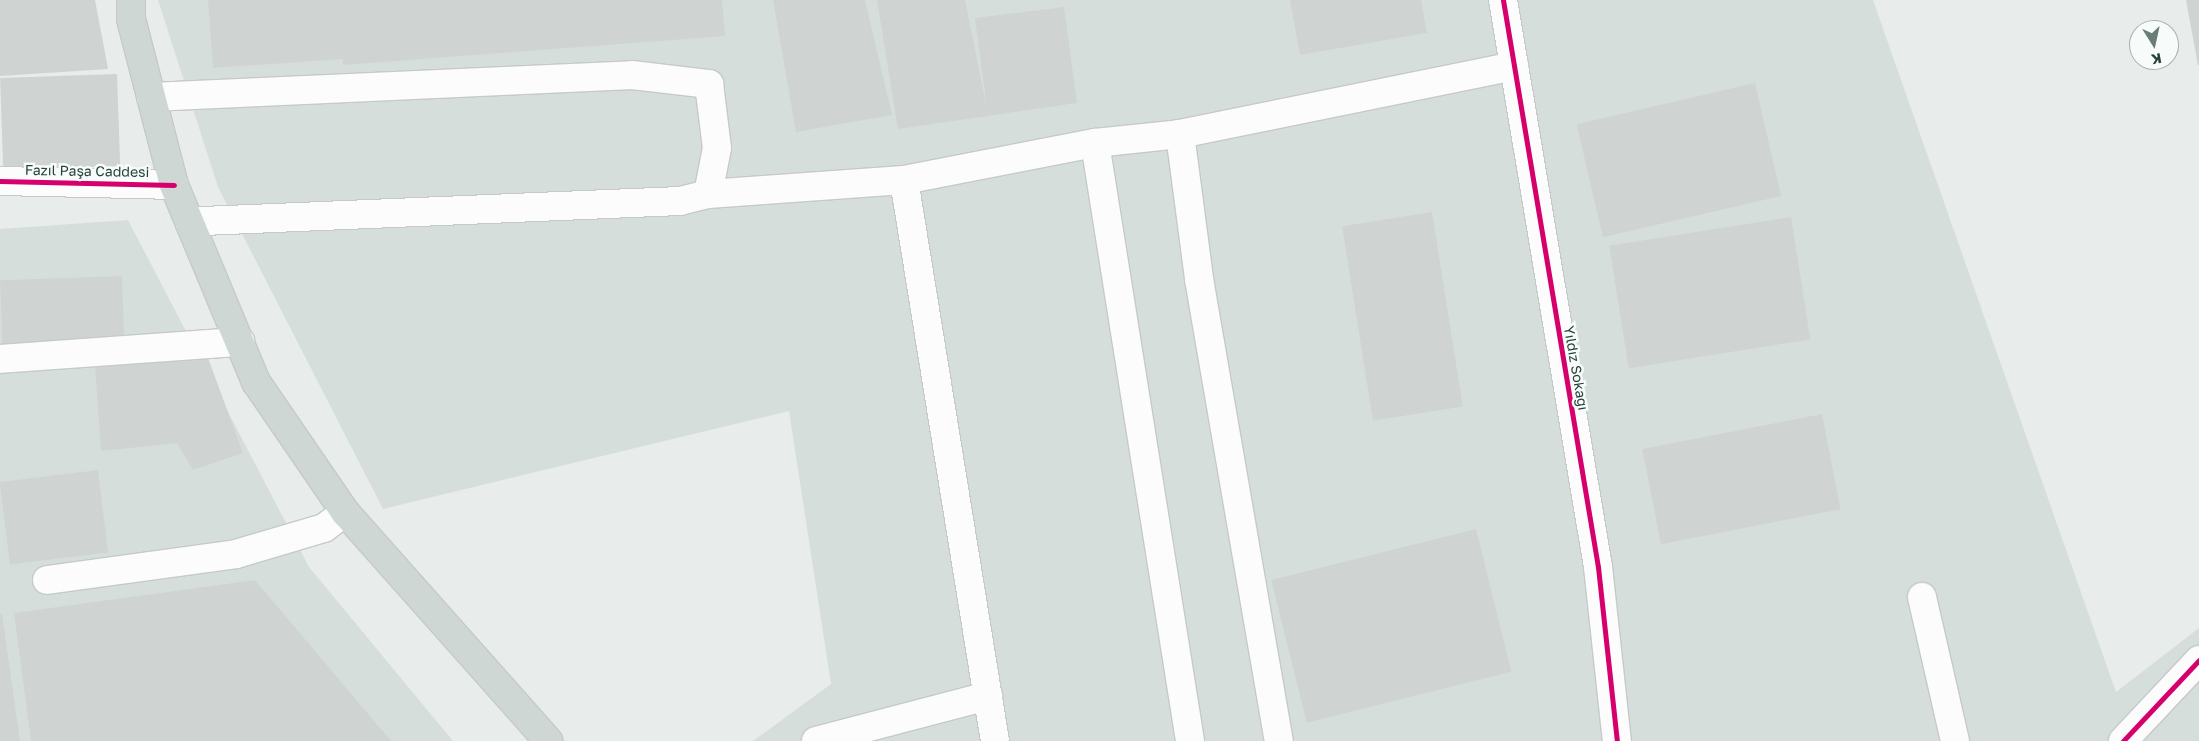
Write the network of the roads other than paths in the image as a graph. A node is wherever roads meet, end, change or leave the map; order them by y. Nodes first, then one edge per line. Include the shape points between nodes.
1 (130, 0) edge
2 (1503, 0) edge
3 (1514, 66) junction
4 (151, 97) junction
5 (1180, 134) junction
6 (1094, 142) junction
7 (0, 180) edge
8 (904, 180) junction
9 (174, 185) junction
10 (708, 194) junction
11 (190, 222) junction
12 (240, 342) junction
13 (0, 359) edge
14 (345, 512) junction
15 (47, 580) dead end
16 (1922, 597) dead end
17 (2199, 660) edge
18 (988, 696) junction
19 (542, 740) edge
20 (816, 741) edge
21 (995, 741) edge
22 (1190, 741) edge
23 (1279, 741) edge
24 (1617, 741) edge
25 (1955, 741) edge
26 (2123, 741) edge

1 - 4 main road via 131,19
2 - 3 street, Yıldız Sokağı
3 - 5 street
3 - 24 street, Yıldız Sokağı via 1598,567
4 - 9 main road
4 - 10 street via 632,75 709,84 716,148
5 - 6 street
5 - 23 street via 1199,280
6 - 8 street
6 - 22 street
7 - 9 street, Fazıl Paşa Caddesi
8 - 10 street
8 - 18 street
9 - 11 main road
10 - 11 street via 680,201
11 - 12 main road
12 - 13 street
12 - 14 main road via 256,382
14 - 15 street via 324,528 236,554
14 - 19 main road
16 - 25 street
17 - 26 street
18 - 20 street
18 - 21 street

